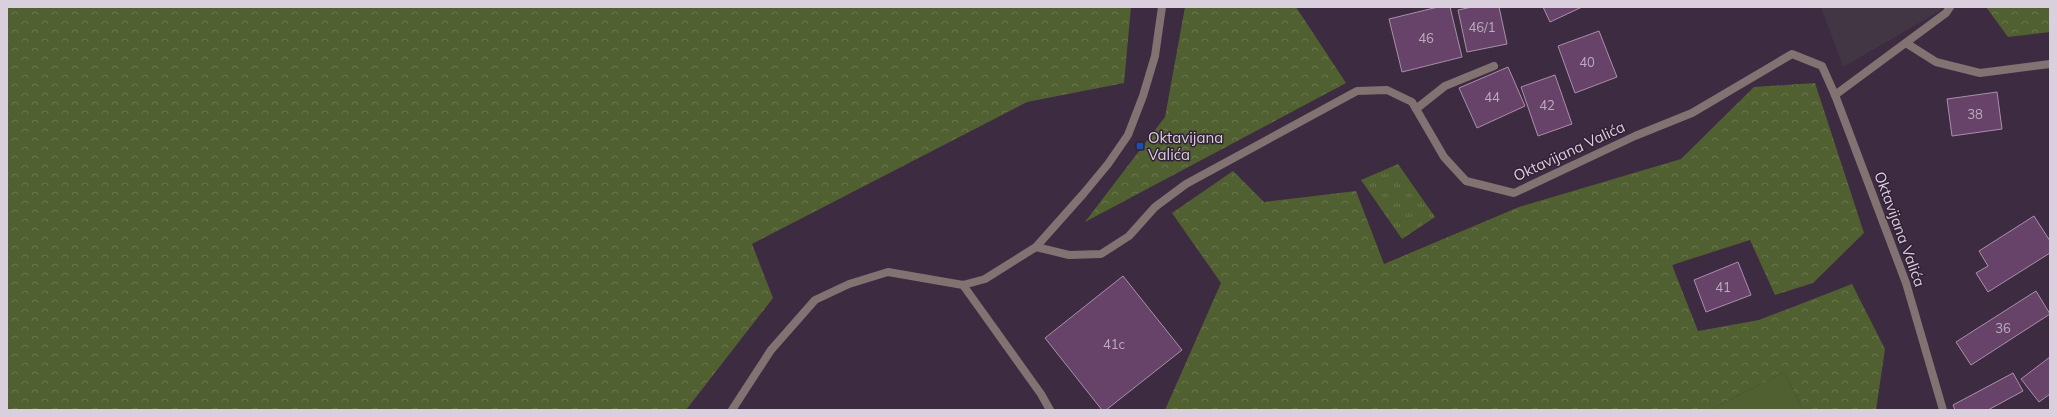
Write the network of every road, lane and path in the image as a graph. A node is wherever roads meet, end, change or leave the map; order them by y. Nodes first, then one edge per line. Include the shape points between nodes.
1 (1162, 7) edge
2 (1950, 7) edge
3 (1906, 43) junction
4 (2050, 64) edge
5 (1494, 66) dead end
6 (1835, 95) junction
7 (1416, 109) junction
8 (1036, 247) junction
9 (963, 285) junction
10 (732, 410) edge
11 (1050, 410) edge
12 (1943, 410) edge

1 - 8 street via 1155,56 1128,135 1108,164
2 - 3 street via 1946,13
3 - 4 street via 1936,62 1980,73
3 - 6 street
5 - 7 street via 1445,86
6 - 7 street, Oktavijana Valića via 1822,66 1792,54 1692,112 1514,193 1466,181 1444,157
6 - 12 street, Oktavijana Valića via 1906,283
7 - 8 street, Oktavijana Valića via 1412,102 1387,90 1357,91 1186,184 1155,207 1129,236 1101,254 1069,255
8 - 9 street via 985,278
9 - 10 street via 888,272 849,284 815,300 771,350
9 - 11 street

